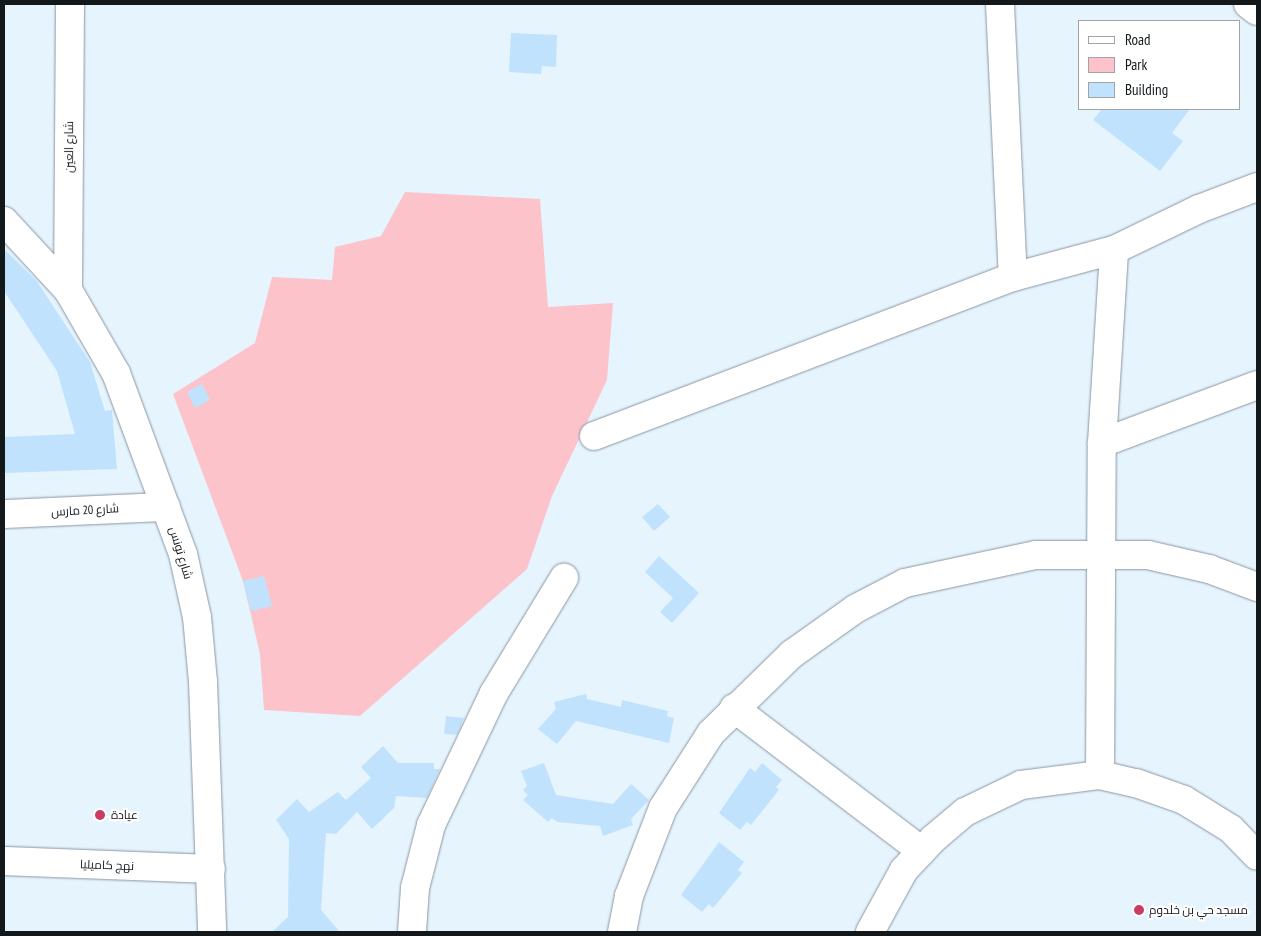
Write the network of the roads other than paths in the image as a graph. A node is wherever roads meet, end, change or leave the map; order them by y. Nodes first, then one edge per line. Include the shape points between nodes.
1 (70, 4) edge
2 (1000, 4) edge
3 (1248, 4) edge
4 (1257, 11) edge
5 (1257, 187) edge
6 (4, 222) edge
7 (1114, 250) junction
8 (1013, 277) junction
9 (68, 290) junction
10 (1257, 385) edge
11 (594, 436) dead end
12 (1102, 444) junction
13 (166, 507) junction
14 (4, 514) edge
15 (1103, 552) junction
16 (564, 578) dead end
17 (1257, 587) edge
18 (734, 708) junction
19 (1100, 775) junction
20 (922, 851) junction
21 (1257, 856) edge
22 (4, 861) edge
23 (211, 869) junction
24 (212, 932) edge
25 (412, 932) edge
26 (622, 932) edge
27 (870, 932) edge

1 - 9 street, شارع العين
2 - 8 street
3 - 4 street
5 - 7 street via 1199,209
6 - 9 street, شارع تونس
7 - 8 street
7 - 12 street
8 - 11 street
9 - 13 street, شارع تونس via 116,373
10 - 12 street
12 - 15 street
13 - 14 street, شارع 20 مارس
13 - 23 street, شارع تونس via 183,554 197,617
15 - 17 street via 1148,556 1209,569
15 - 18 street via 987,562 905,582 856,609 792,654
15 - 19 street
16 - 25 street via 494,693 431,825 415,888
18 - 20 street
18 - 26 street via 711,733 663,808 629,896
19 - 20 street via 1021,785 985,800
19 - 21 street via 1184,800 1231,829
20 - 27 street via 881,906
22 - 23 street, نهج كاميليا
23 - 24 street, شارع تونس

